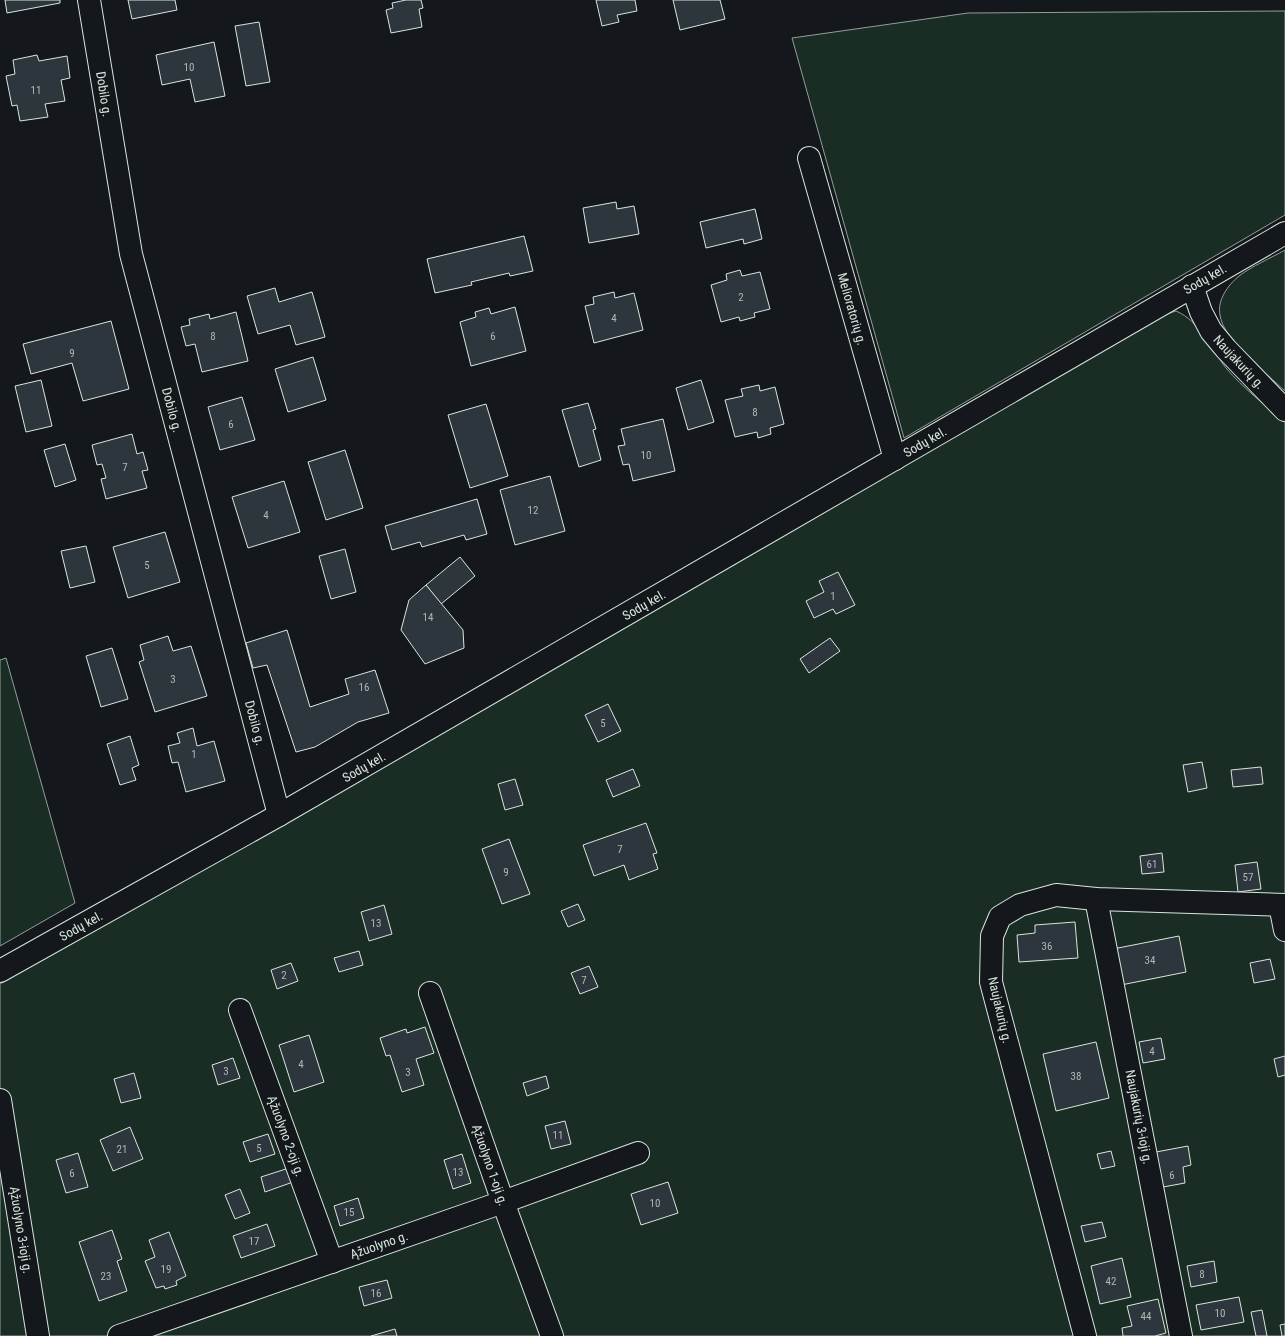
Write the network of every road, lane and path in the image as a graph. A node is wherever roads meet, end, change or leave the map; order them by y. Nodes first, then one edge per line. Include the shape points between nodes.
1 (89, 0) edge
2 (809, 158) dead end
3 (1285, 233) edge
4 (1192, 286) junction
5 (1285, 410) edge
6 (895, 459) junction
7 (279, 815) junction
8 (1096, 899) junction
9 (1282, 905) edge
10 (1285, 930) edge
11 (0, 971) edge
12 (430, 992) dead end
13 (240, 1010) dead end
14 (0, 1100) edge
15 (638, 1153) dead end
16 (502, 1202) junction
17 (332, 1262) junction
18 (38, 1336) edge
19 (119, 1336) edge
20 (552, 1336) edge
21 (1085, 1336) edge
22 (1181, 1336) edge

1 - 7 street, Dobilo g. via 131,254
2 - 6 street, Melioratorių g.
3 - 4 street, Sodų kel.
4 - 5 street, Naujakurių g. via 1211,331
4 - 6 street, Sodų kel.
6 - 7 street, Sodų kel.
7 - 11 street, Sodų kel.
8 - 9 street, Naujakurių g.
8 - 21 street, Naujakurių g. via 1056,895 1020,905 1000,917 992,936 991,982
8 - 22 street, Naujakurių 3-ioji g.
9 - 10 street
12 - 16 street, Ąžuolyno 1-oji g.
13 - 17 street, Ąžuolyno 2-oji g.
14 - 18 street, Ąžuolyno 3-ioji g.
15 - 16 street, Ąžuolyno g.
16 - 17 street, Ąžuolyno g.
16 - 20 street, Ąžuolyno 1-oji g.
17 - 19 street, Ąžuolyno g.

